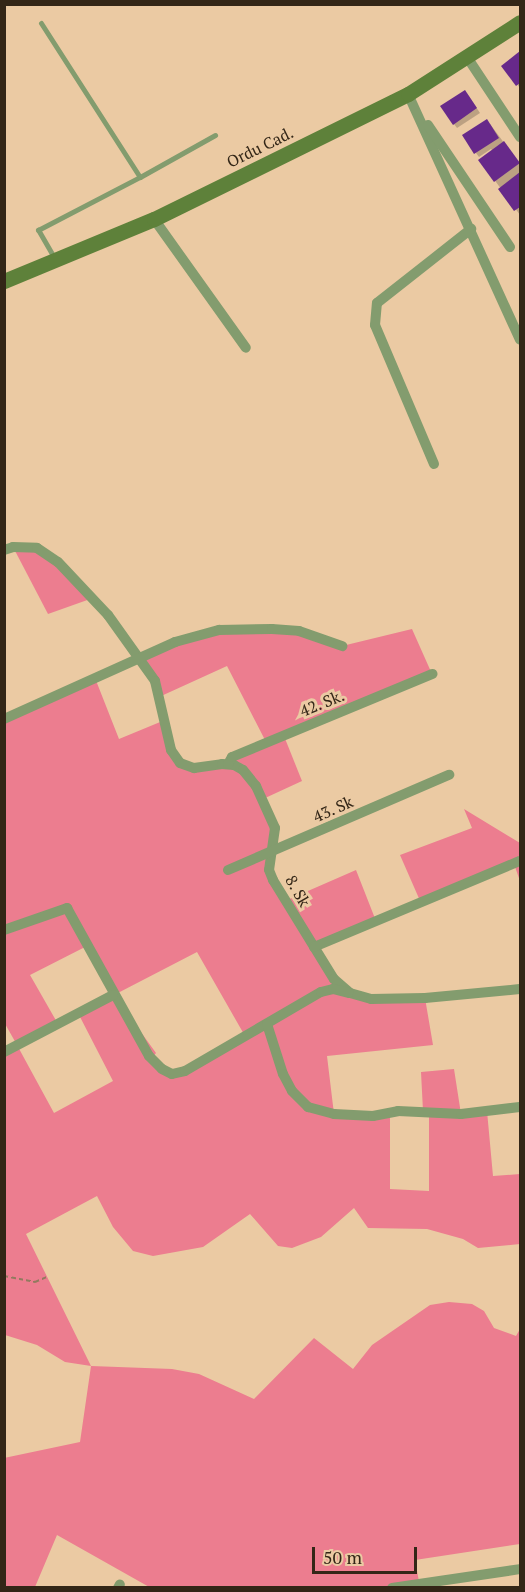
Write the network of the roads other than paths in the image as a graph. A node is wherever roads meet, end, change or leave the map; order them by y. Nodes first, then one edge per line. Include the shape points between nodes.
1 (520, 22) edge
2 (41, 23) dead end
3 (467, 57) junction
4 (408, 94) junction
5 (215, 135) dead end
6 (520, 137) edge
7 (140, 177) junction
8 (154, 219) junction
9 (471, 229) junction
10 (510, 247) dead end
11 (56, 261) junction
12 (4, 281) edge
13 (520, 340) edge
14 (246, 348) dead end
15 (434, 464) dead end
16 (4, 550) edge
17 (342, 646) dead end
18 (139, 656) junction
19 (432, 674) dead end
20 (4, 719) edge
21 (228, 764) junction
22 (449, 775) dead end
23 (272, 852) junction
24 (520, 861) edge
25 (228, 870) dead end
26 (4, 930) edge
27 (314, 947) junction
28 (520, 989) edge
29 (350, 993) junction
30 (113, 995) junction
31 (267, 1024) junction
32 (4, 1052) edge
33 (520, 1107) edge
34 (520, 1569) edge
35 (392, 1587) edge

1 - 3 main road, Ordu Cad.
2 - 7 lane
3 - 4 main road, Ordu Cad.
3 - 6 street
4 - 8 main road, Ordu Cad.
4 - 9 street
4 - 10 street
5 - 7 lane
7 - 11 lane via 38,230
8 - 11 main road, Ordu Cad.
8 - 14 street
9 - 13 street
9 - 15 street via 377,303 375,325
11 - 12 main road, Ordu Cad.
16 - 18 street via 37,548 58,562 108,615
17 - 18 street via 298,631 219,630
18 - 20 street
18 - 21 street via 155,681 171,750 180,763 194,768
19 - 21 street, 42. Sk. via 232,757
21 - 23 street, 8. Sk via 243,770 269,812 275,828
22 - 23 street, 43. Sk
23 - 25 street, 43. Sk
23 - 27 street, 8. Sk via 269,870 273,880
24 - 27 street
26 - 30 street via 67,908
27 - 29 street, 8. Sk via 334,979
28 - 29 street via 425,998 371,999
29 - 31 street via 333,989 321,992
30 - 31 street via 150,1056 172,1074 185,1071
30 - 32 street
31 - 33 street via 283,1074 292,1091 308,1107 334,1114 373,1116 398,1111 461,1114
34 - 35 street

